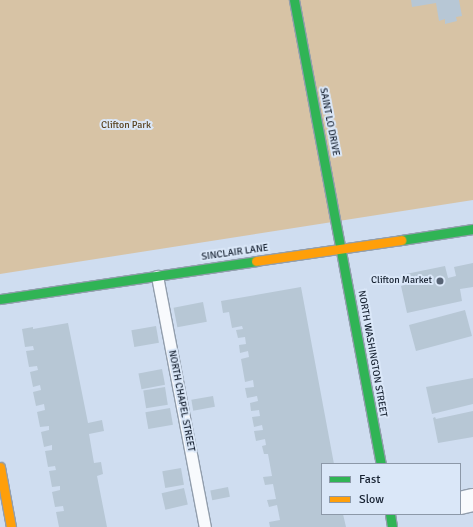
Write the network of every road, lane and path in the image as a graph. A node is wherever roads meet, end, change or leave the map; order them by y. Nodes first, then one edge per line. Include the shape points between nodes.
1 (294, 0) edge
2 (473, 229) edge
3 (342, 248) junction
4 (157, 276) junction
5 (0, 299) edge
6 (381, 463) edge
7 (0, 467) edge
8 (473, 500) edge
9 (461, 503) edge
10 (11, 527) edge
11 (206, 527) edge

1 - 3 main road, SAINT LO DRIVE
2 - 3 main road, SINCLAIR LANE
3 - 4 main road, SINCLAIR LANE
3 - 6 main road, NORTH WASHINGTON STREET
4 - 5 main road, SINCLAIR LANE
4 - 11 lane, NORTH CHAPEL STREET
7 - 10 main road
8 - 9 street

